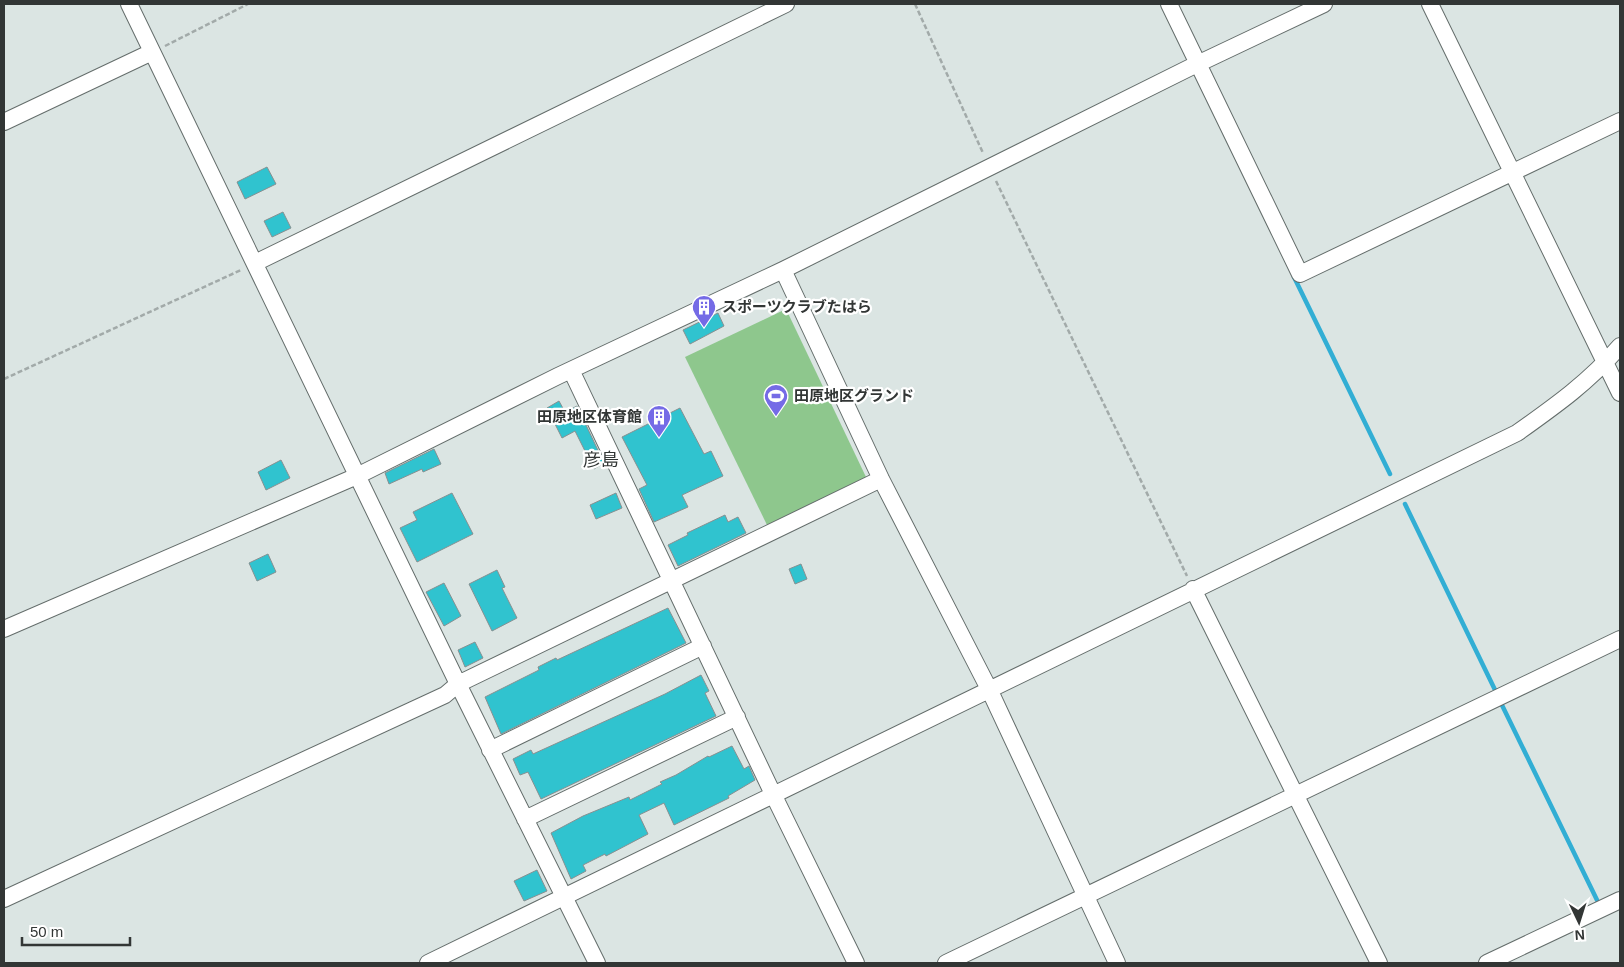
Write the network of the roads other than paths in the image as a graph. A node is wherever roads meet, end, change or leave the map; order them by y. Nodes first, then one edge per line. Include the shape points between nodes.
1 (129, 4) edge
2 (786, 4) edge
3 (1169, 4) edge
4 (1324, 4) edge
5 (1430, 4) edge
6 (152, 52) junction
7 (1194, 66) junction
8 (1620, 121) edge
9 (4, 122) edge
10 (1513, 174) junction
11 (255, 263) junction
12 (783, 270) junction
13 (1619, 348) edge
14 (1605, 363) junction
15 (571, 370) junction
16 (1620, 393) edge
17 (357, 476) junction
18 (881, 479) junction
19 (672, 579) junction
20 (1193, 589) junction
21 (4, 629) edge
22 (1620, 639) edge
23 (703, 646) junction
24 (458, 684) junction
25 (989, 689) junction
26 (737, 718) junction
27 (490, 750) junction
28 (773, 794) junction
29 (1295, 795) junction
30 (525, 819) junction
31 (564, 897) junction
32 (1085, 897) junction
33 (4, 900) edge
34 (1620, 900) edge
35 (428, 963) edge
36 (597, 963) edge
37 (856, 963) edge
38 (946, 963) edge
39 (1117, 963) edge
40 (1378, 963) edge
41 (1487, 963) edge

1 - 6 street
2 - 11 street
3 - 7 street
4 - 7 street
5 - 10 street
6 - 9 street
6 - 11 street
7 - 10 street via 1300,274
7 - 12 street
8 - 10 street
10 - 14 street
11 - 17 street
12 - 15 street
12 - 18 street
13 - 14 street
14 - 16 street
14 - 20 street via 1578,389 1516,433
15 - 17 street
15 - 19 street
17 - 21 street
17 - 24 street
18 - 19 street
18 - 25 street
19 - 23 street
19 - 24 street
20 - 25 street
20 - 29 street
22 - 29 street
23 - 26 street
23 - 27 street
24 - 27 street
24 - 33 street via 445,695
25 - 28 street
25 - 32 street
26 - 28 street
26 - 30 street
27 - 30 street
28 - 31 street
28 - 37 street
29 - 32 street
29 - 40 street
30 - 31 street
31 - 35 street
31 - 36 street
32 - 38 street
32 - 39 street
34 - 41 street

